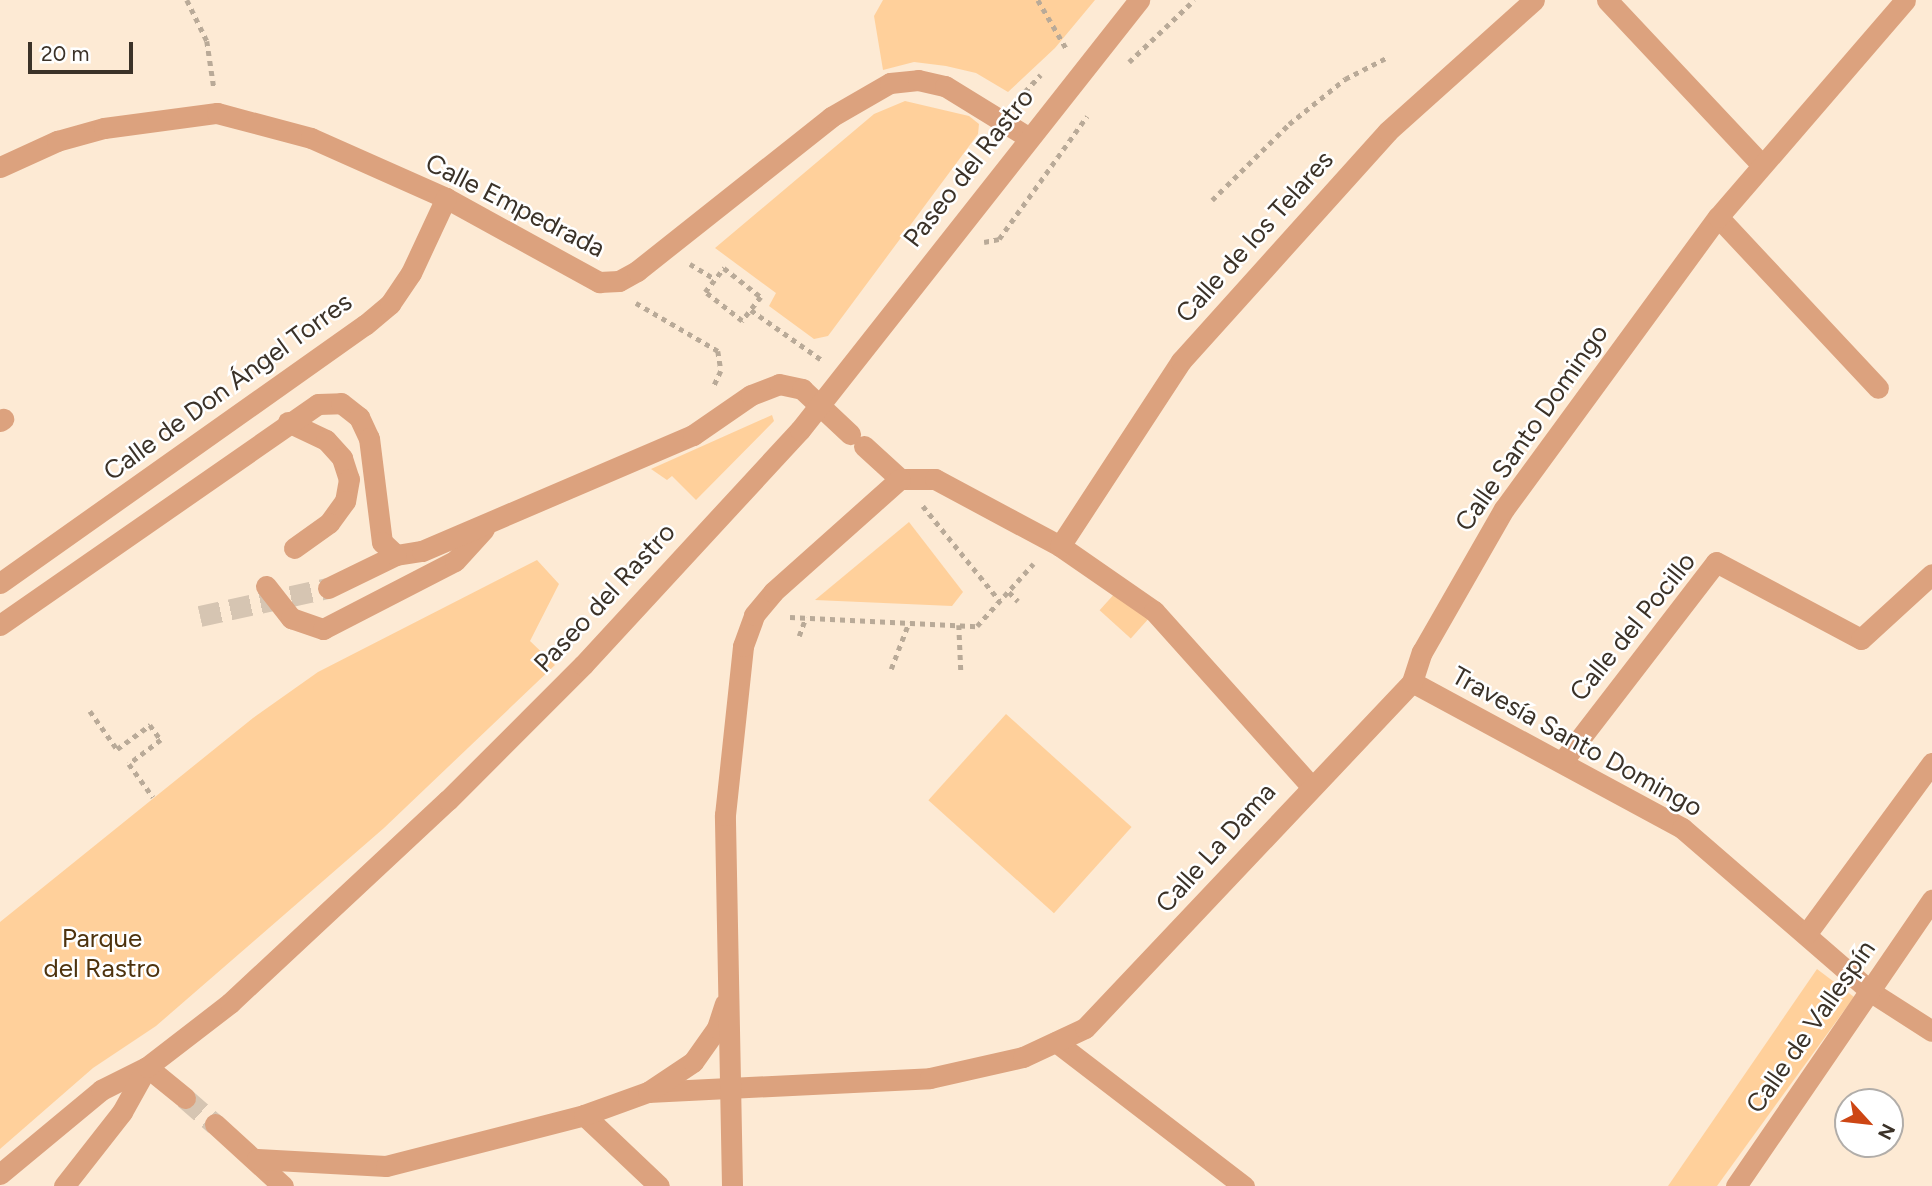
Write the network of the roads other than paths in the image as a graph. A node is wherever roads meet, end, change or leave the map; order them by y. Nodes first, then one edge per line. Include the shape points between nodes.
1 (1139, 0) edge
2 (1534, 0) edge
3 (1607, 0) edge
4 (1905, 0) edge
5 (1028, 136) junction
6 (1762, 165) junction
7 (0, 167) edge
8 (446, 198) junction
9 (1717, 218) junction
10 (1878, 388) dead end
11 (822, 405) junction
12 (288, 422) junction
13 (900, 479) junction
14 (490, 523) junction
15 (1060, 546) junction
16 (294, 548) dead end
17 (396, 555) junction
18 (1932, 574) edge
19 (0, 583) edge
20 (266, 586) dead end
21 (328, 588) tunnel mouth
22 (0, 625) edge
23 (1412, 682) junction
24 (1562, 762) junction
25 (1932, 763) edge
26 (1311, 786) junction
27 (1932, 900) edge
28 (1807, 933) junction
29 (730, 990) junction
30 (1871, 992) junction
31 (1932, 1031) edge
32 (1056, 1042) junction
33 (147, 1067) junction
34 (737, 1091) junction
35 (648, 1093) junction
36 (185, 1098) tunnel mouth
37 (584, 1115) junction
38 (215, 1124) tunnel mouth
39 (257, 1159) junction
40 (0, 1174) edge
41 (64, 1186) edge
42 (283, 1186) edge
43 (659, 1186) edge
44 (732, 1186) edge
45 (1244, 1186) edge
46 (1736, 1186) edge

1 - 5 street, Paseo del Rastro
2 - 15 street, Calle de los Telares via 1388,131 1181,361
3 - 6 street
4 - 6 street, Calle Santo Domingo
5 - 8 street, Calle Empedrada via 945,86 918,80 891,83 831,117 619,281 599,282
5 - 11 street, Paseo del Rastro
6 - 9 street, Calle Santo Domingo
7 - 8 street, Calle Empedrada via 57,141 104,128 217,113 311,138
8 - 19 street, Calle de Don Ángel Torres via 411,273 390,304
9 - 10 street
9 - 23 street, Calle Santo Domingo via 1504,509 1422,652
11 - 13 street
11 - 14 street via 802,389 779,384 751,395 693,435
11 - 33 street, Paseo del Rastro via 583,665 448,800 230,1003
12 - 16 street via 326,440 342,458 349,479 345,501 329,523
12 - 17 street via 318,404 341,403 359,417 369,438 382,542
12 - 22 street
13 - 15 street via 935,479
13 - 29 street via 773,592 754,615 743,646 725,815
14 - 17 street via 422,551
14 - 20 street via 455,561 323,629 291,618
15 - 26 street via 1154,611
17 - 21 street
18 - 24 street, Calle del Pocillo via 1861,639 1716,562
23 - 24 street, Travesía Santo Domingo
23 - 26 street, Calle La Dama
24 - 28 street, Travesía Santo Domingo via 1682,828
25 - 28 street
26 - 32 street, Calle La Dama via 1094,1020
27 - 30 street, Calle de Vallespín
28 - 30 street, Travesía Santo Domingo
29 - 34 street
29 - 35 street via 717,1028 693,1062
30 - 31 street, Travesía Santo Domingo
30 - 46 street, Calle de Vallespín
32 - 34 street, Calle La Dama via 1023,1057 930,1078
32 - 45 street
33 - 36 street
33 - 40 street via 102,1090
33 - 41 street, Paseo del Rastro via 122,1112
34 - 35 street, Calle La Dama
34 - 44 street
35 - 37 street
37 - 39 street via 386,1166
37 - 43 street
38 - 39 street
39 - 42 street

